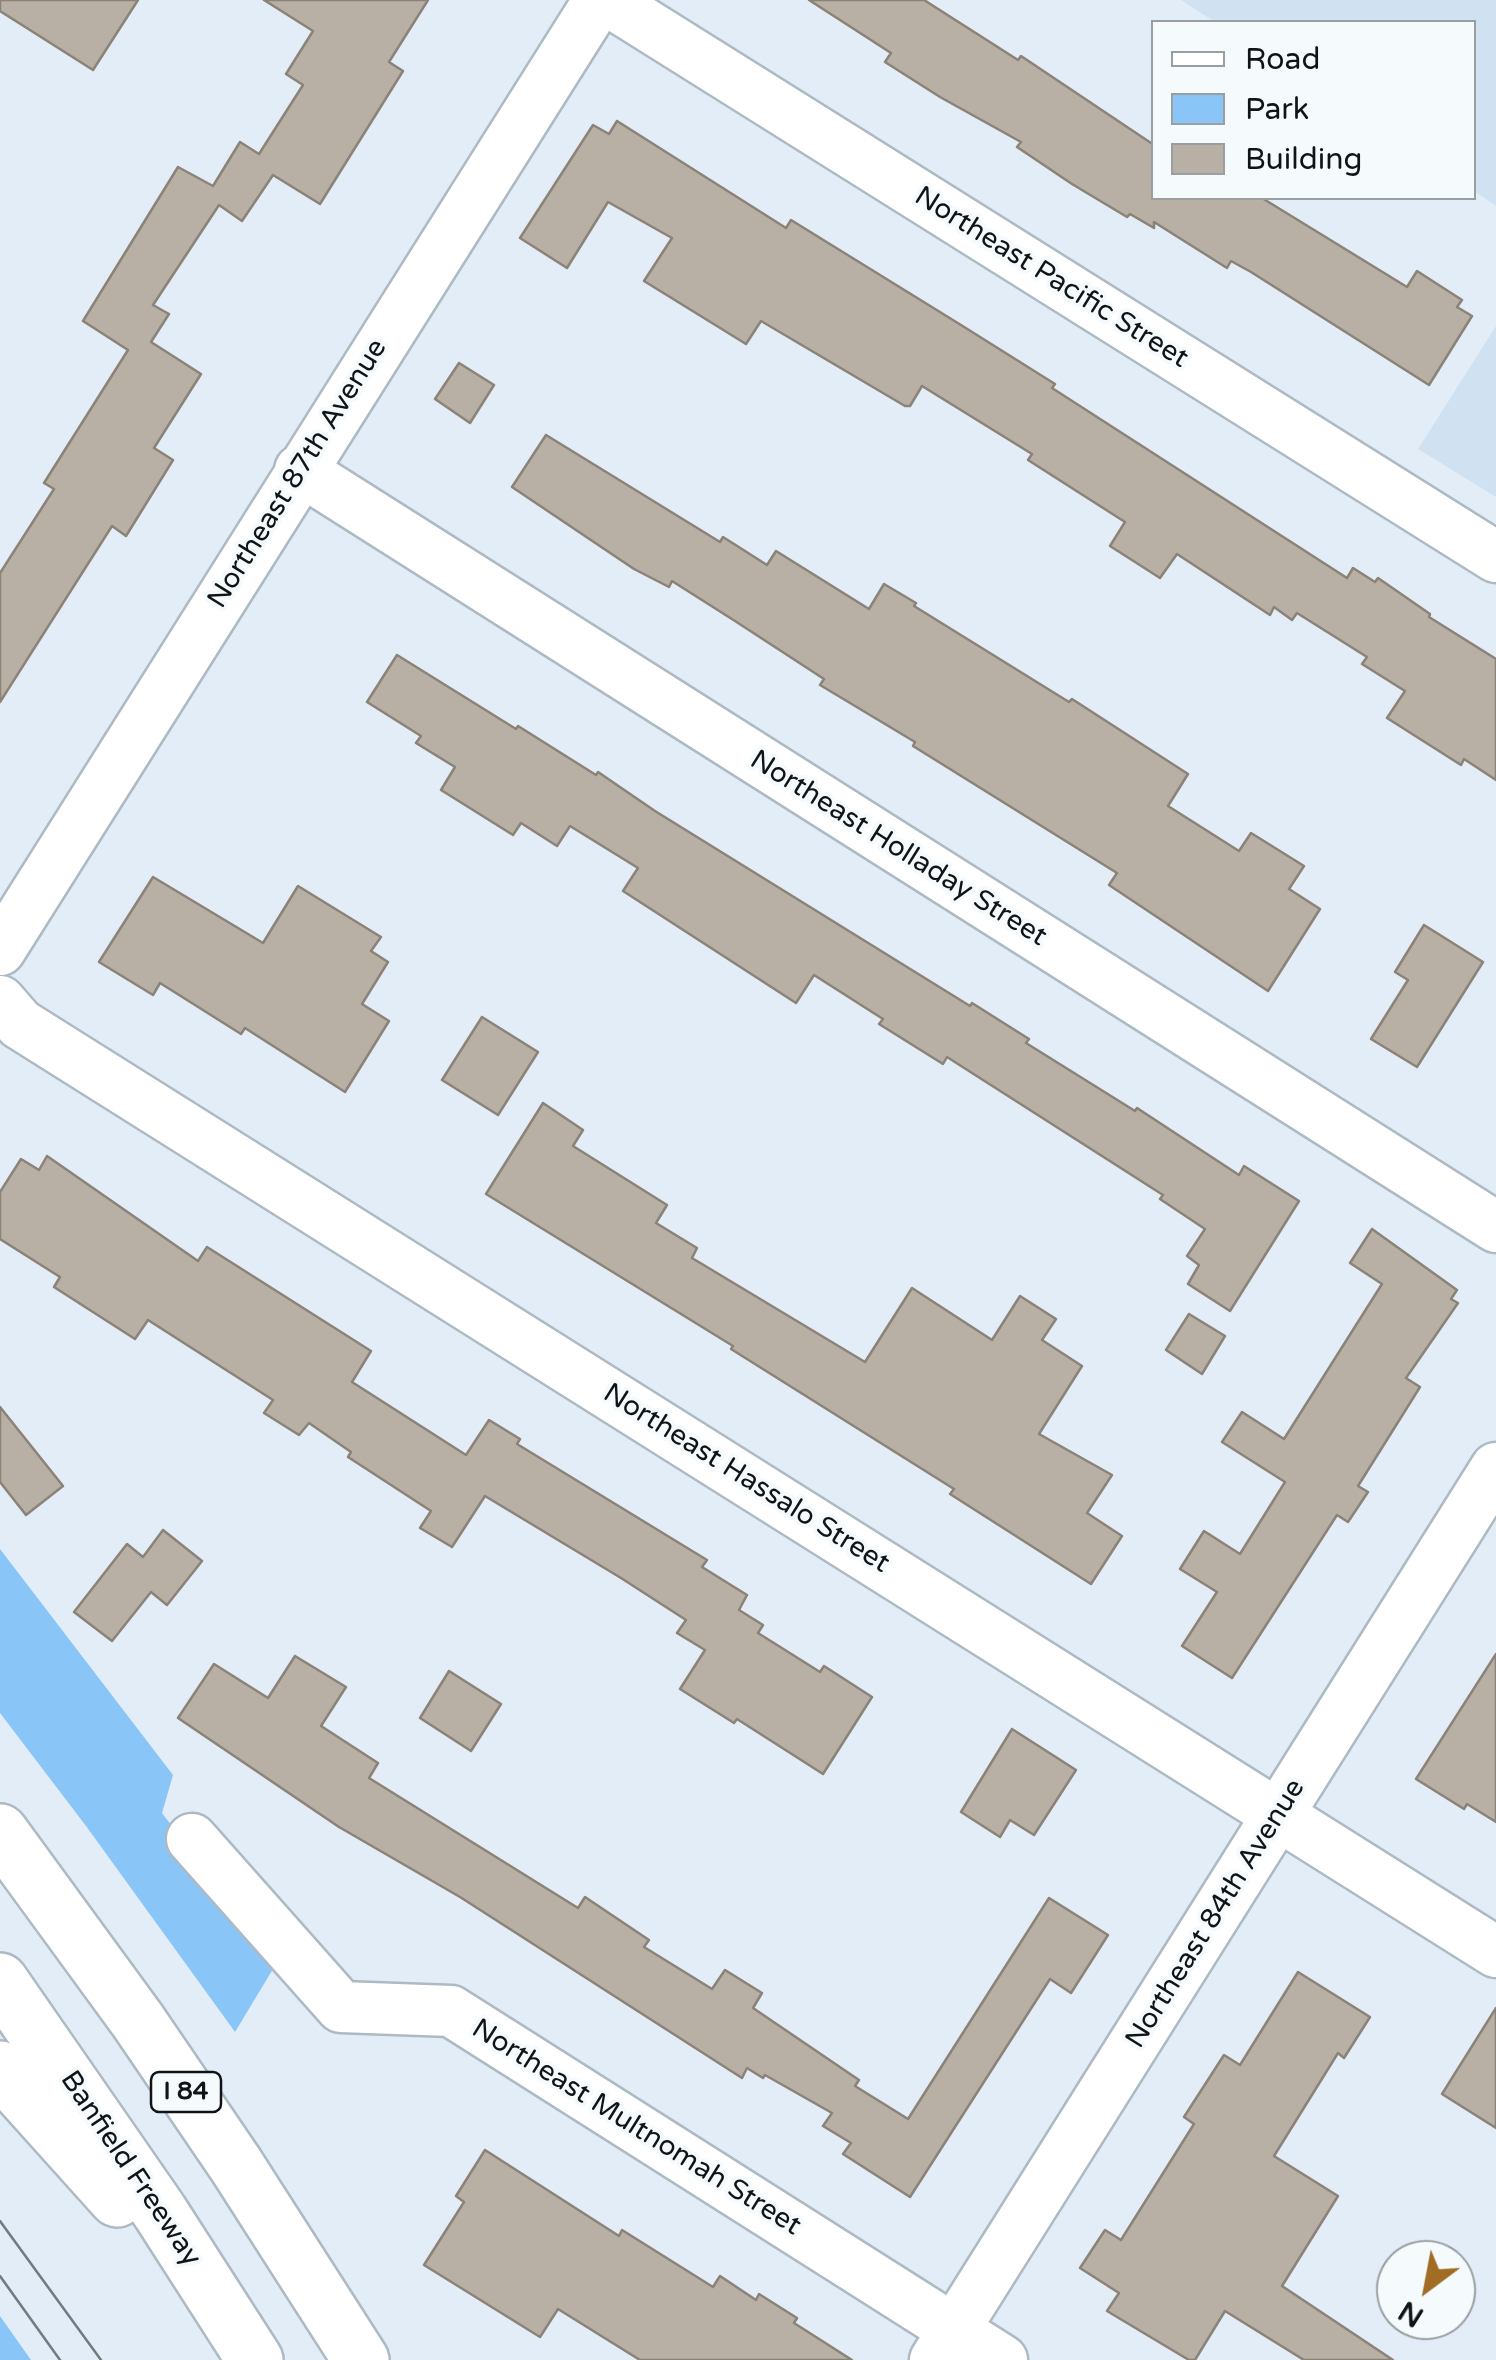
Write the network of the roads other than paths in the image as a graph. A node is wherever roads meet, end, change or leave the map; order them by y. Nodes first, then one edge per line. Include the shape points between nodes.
1 (599, 0) edge
2 (607, 0) edge
3 (300, 470) junction
4 (1496, 556) edge
5 (0, 950) edge
6 (0, 1001) edge
7 (1496, 1228) edge
8 (1496, 1468) edge
9 (1279, 1814) junction
10 (0, 1832) edge
11 (192, 1839) dead end
12 (1496, 1952) edge
13 (0, 1982) edge
14 (0, 2069) edge
15 (944, 2345) edge
16 (248, 2350) edge
17 (361, 2360) edge
18 (1002, 2360) edge

1 - 3 street, Northeast 87th Avenue
2 - 4 street, Northeast Pacific Street
3 - 5 street, Northeast 87th Avenue
3 - 7 street, Northeast Holladay Street
6 - 9 street, Northeast Hassalo Street via 20,1024
8 - 9 street, Northeast 84th Avenue
9 - 12 street, Northeast Hassalo Street
9 - 15 street, Northeast 84th Avenue
10 - 17 highway, I 84 via 138,2021
11 - 15 street, Northeast Multnomah Street via 341,2007 451,2011
13 - 16 highway, Banfield Freeway
14 - 16 highway
15 - 18 street, Northeast Multnomah Street

